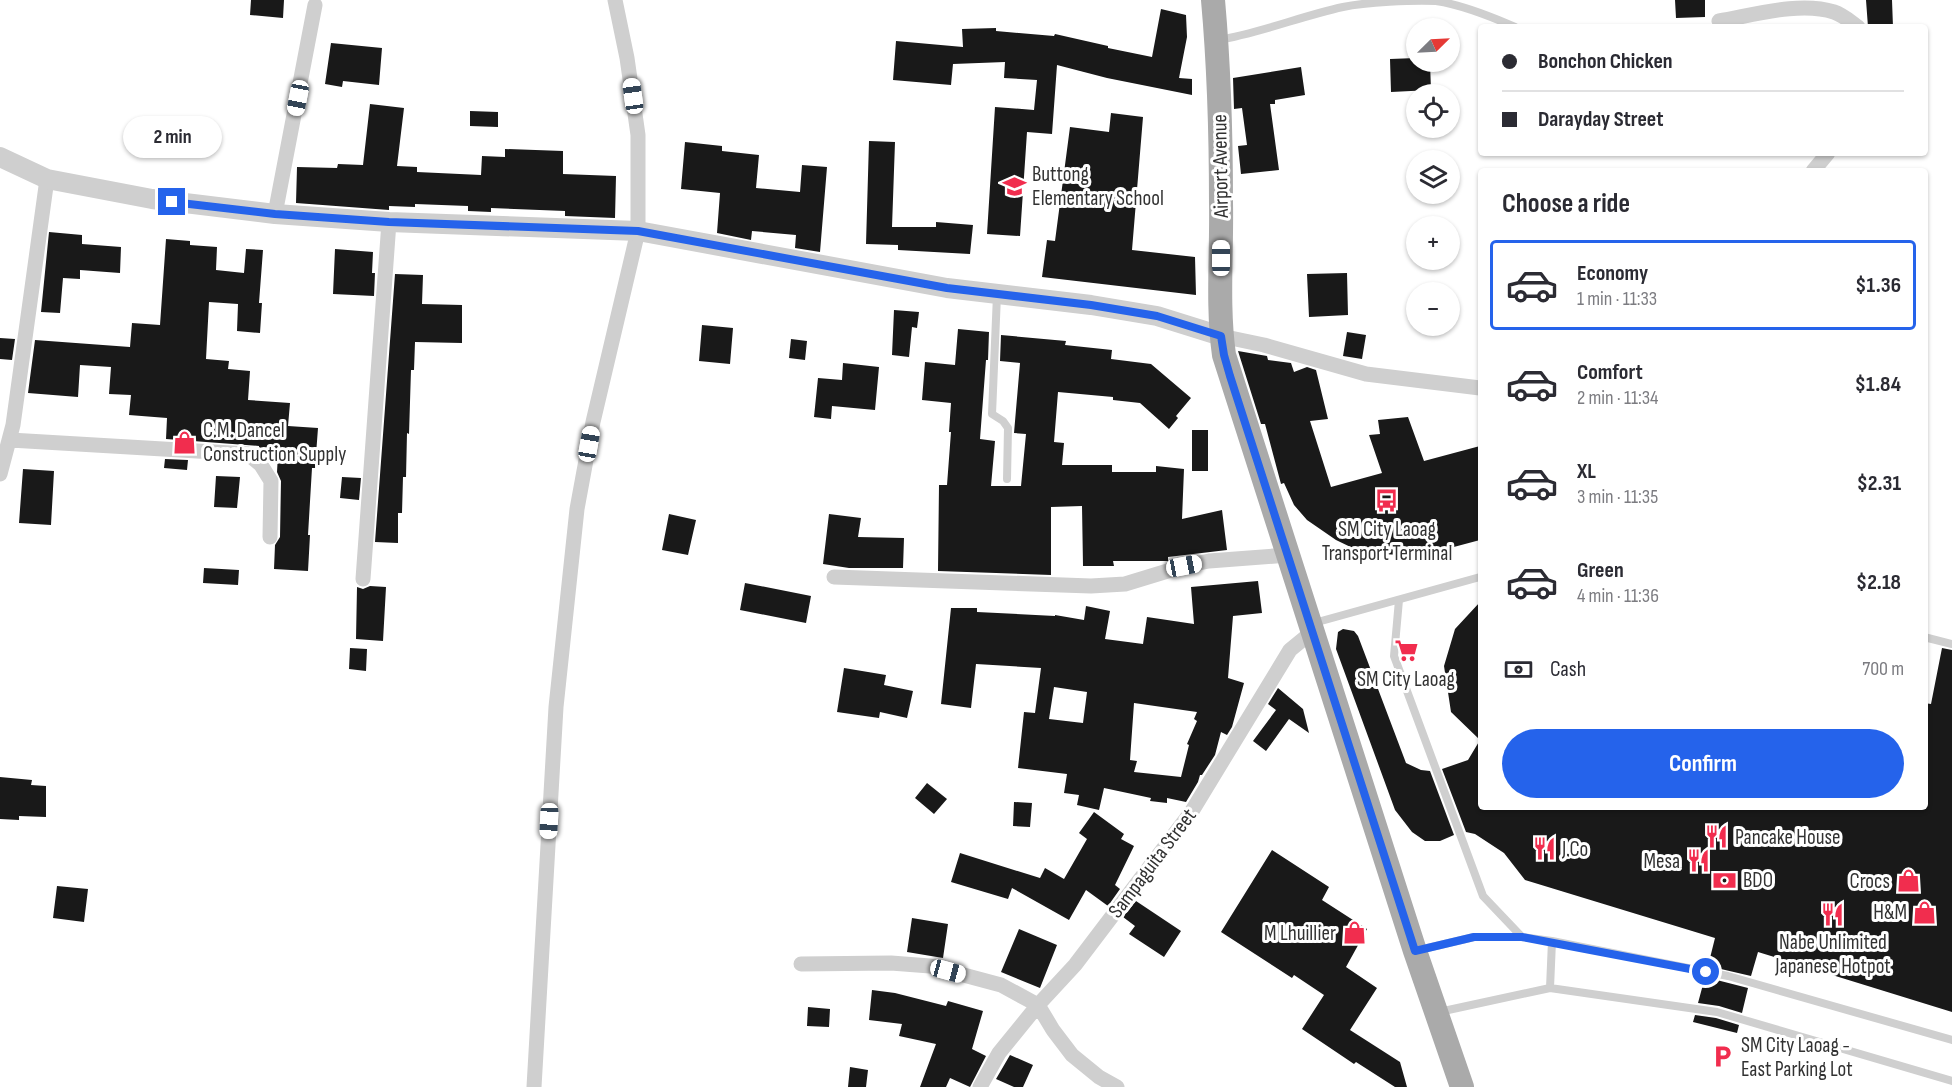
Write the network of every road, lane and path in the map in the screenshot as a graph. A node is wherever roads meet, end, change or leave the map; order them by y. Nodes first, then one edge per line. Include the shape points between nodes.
1 (615, 0) edge
2 (1213, 0) edge
3 (315, 5) dead end
4 (1719, 21) dead end
5 (1508, 24) edge
6 (1854, 24) edge
7 (1216, 40) junction
8 (1826, 156) edge
9 (0, 157) edge
10 (1816, 168) edge
11 (47, 179) junction
12 (275, 214) junction
13 (389, 222) junction
14 (638, 231) junction
15 (997, 294) junction
16 (1221, 336) junction
17 (1478, 388) edge
18 (10, 440) junction
19 (0, 474) edge
20 (1007, 479) dead end
21 (270, 537) dead end
22 (1288, 555) junction
23 (834, 577) dead end
24 (1478, 578) edge
25 (363, 579) dead end
26 (1399, 600) junction
27 (1311, 628) junction
28 (1928, 638) edge
29 (1952, 644) edge
30 (1522, 937) junction
31 (1552, 941) junction
32 (1415, 951) junction
33 (801, 964) dead end
34 (1550, 988) junction
35 (1038, 1005) junction
36 (1438, 1013) junction
37 (1952, 1040) edge
38 (1952, 1081) edge
39 (534, 1087) edge
40 (980, 1087) edge
41 (1117, 1087) edge
42 (1462, 1087) edge

1 - 14 street via 638,135
2 - 7 main road, Airport Avenue
3 - 12 street
4 - 6 street via 1821,8
5 - 7 lane via 1435,0 1385,2 1344,7 1244,36
7 - 16 main road, Airport Avenue
8 - 10 street
9 - 11 street
11 - 12 street via 152,199
11 - 18 street
12 - 13 street
13 - 14 street
13 - 25 street
14 - 15 street
14 - 39 street via 593,422 573,543 556,707
15 - 16 street via 1157,316
15 - 20 lane via 992,414 1008,428
16 - 17 street via 1366,374
16 - 22 main road, Airport Avenue via 1230,376
18 - 19 street
18 - 21 street via 248,454 271,481
22 - 23 street via 1209,561 1125,584 1092,586
22 - 27 main road, Airport Avenue
24 - 26 lane
26 - 27 lane
26 - 30 lane via 1394,656 1483,896
27 - 32 main road, Airport Avenue
27 - 35 street, Sampaguita Street via 1290,650 1192,811 1075,965
28 - 29 lane
30 - 31 lane
30 - 32 lane via 1474,937
31 - 34 lane
31 - 37 lane via 1728,976
32 - 36 main road, Airport Avenue
33 - 35 street via 930,966 1001,985
34 - 36 lane
34 - 38 lane via 1717,1012
35 - 40 street, Sampaguita Street via 999,1053
35 - 41 street via 1072,1055
36 - 42 main road, Airport Avenue

